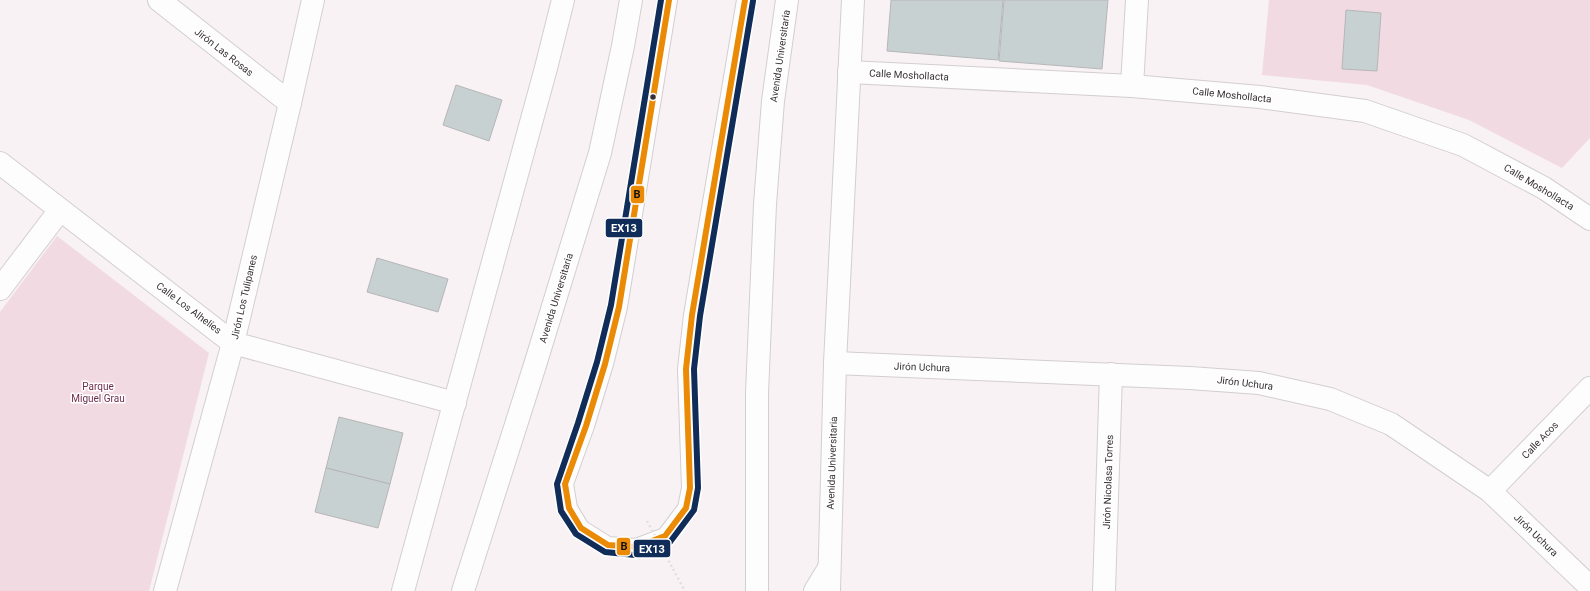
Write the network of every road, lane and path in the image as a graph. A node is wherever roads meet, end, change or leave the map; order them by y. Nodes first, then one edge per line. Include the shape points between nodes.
1 (159, 0) edge
2 (313, 0) edge
3 (563, 0) edge
4 (631, 0) edge
5 (669, 0) edge
6 (745, 0) edge
7 (787, 0) edge
8 (853, 0) edge
9 (1137, 0) edge
10 (849, 72) junction
11 (1132, 86) junction
12 (290, 103) junction
13 (0, 163) edge
14 (60, 210) junction
15 (1590, 219) edge
16 (0, 289) edge
17 (233, 343) junction
18 (835, 363) junction
19 (1111, 374) junction
20 (1590, 388) edge
21 (455, 403) junction
22 (1490, 491) junction
23 (647, 522) dead end
24 (829, 568) junction
25 (1590, 587) edge
26 (165, 591) edge
27 (403, 591) edge
28 (463, 591) edge
29 (685, 591) edge
30 (758, 591) edge
31 (815, 591) edge
32 (829, 591) edge
33 (1104, 591) edge

1 - 12 street, Jirón Las Rosas
2 - 12 street, Jirón Los Tulipanes
3 - 21 street
4 - 28 street, Avenida Universitaria via 600,153
5 - 6 lane via 619,307 605,364 565,484 569,508 581,528 608,545 636,547 665,536 686,508 690,488 686,369 692,315
7 - 30 street, Avenida Universitaria via 773,101 765,204 757,393
8 - 10 street, Avenida Universitaria
9 - 11 street
10 - 11 street, Calle Moshollacta
10 - 18 street, Avenida Universitaria
11 - 15 street, Calle Moshollacta via 1260,97 1365,111 1463,144 1544,188
12 - 17 street, Jirón Los Tulipanes
13 - 14 street, Calle Los Alhelíes
14 - 16 street
14 - 17 street, Calle Los Alhelíes
17 - 21 street, Calle Los Alhelíes
17 - 26 street, Jirón Los Tulipanes
18 - 19 street, Jirón Uchura
18 - 24 street, Avenida Universitaria
19 - 22 street, Jirón Uchura via 1259,383 1330,399 1391,424
19 - 33 street, Jirón Nicolasa Torres
20 - 22 street, Calle Acos
21 - 27 street
22 - 25 street, Jirón Uchura
23 - 29 path, bridge
24 - 31 street
24 - 32 street, Avenida Universitaria

